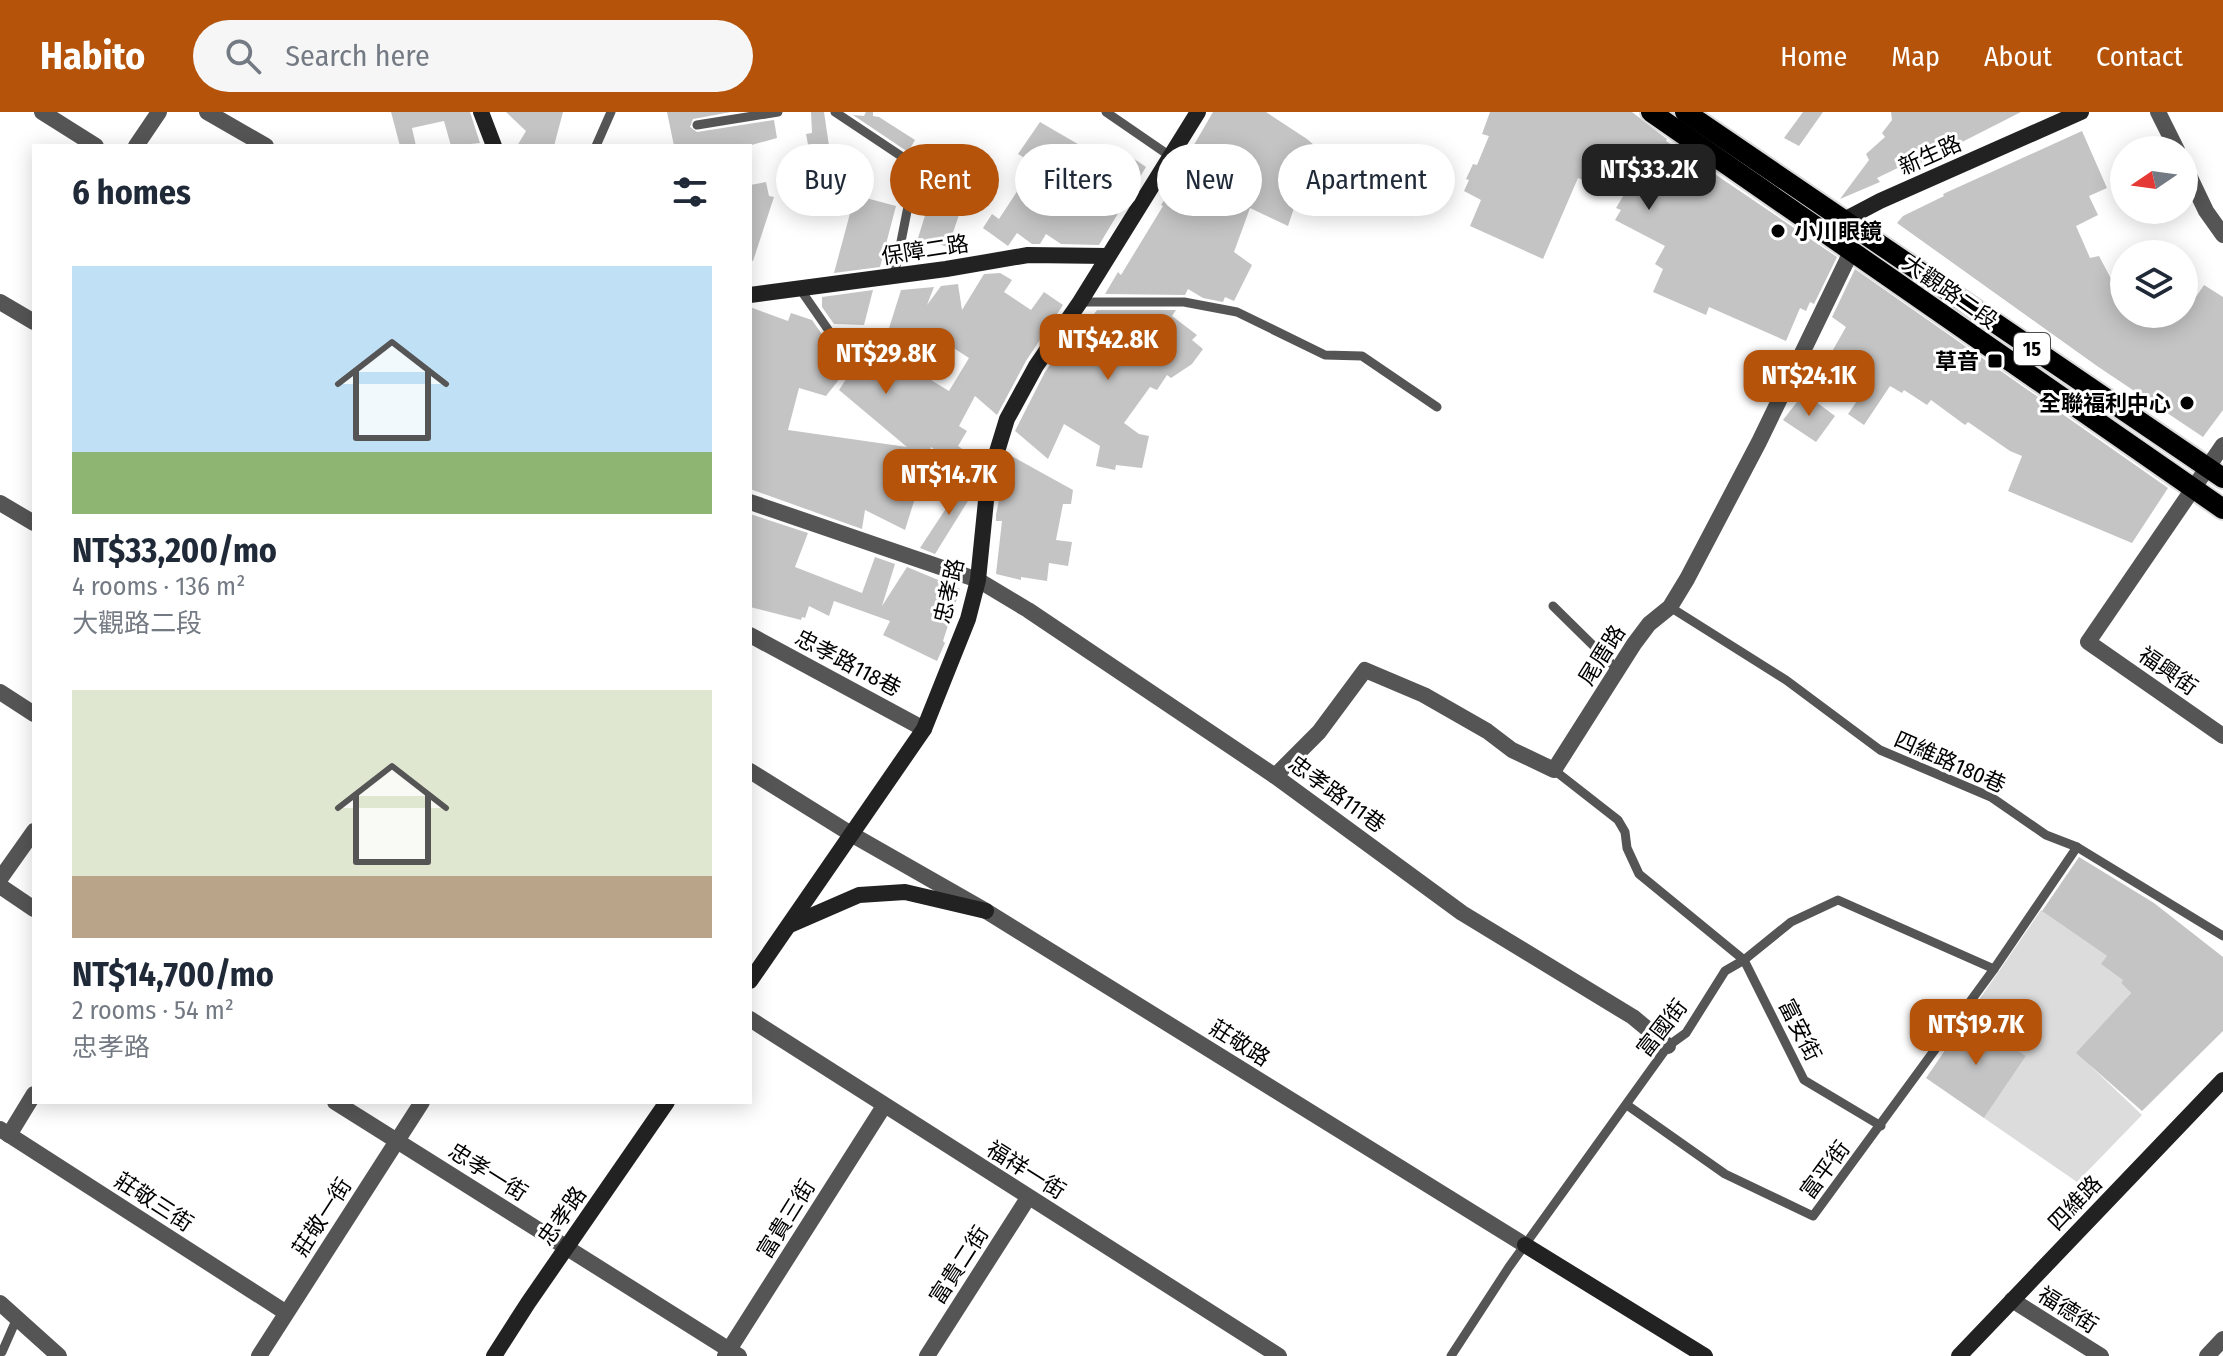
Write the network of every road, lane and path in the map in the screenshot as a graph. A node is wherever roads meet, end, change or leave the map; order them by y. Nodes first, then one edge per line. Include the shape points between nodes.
1 (42, 112) edge
2 (159, 112) edge
3 (207, 112) edge
4 (481, 112) edge
5 (611, 112) edge
6 (778, 112) edge
7 (835, 112) edge
8 (1106, 112) edge
9 (1198, 112) edge
10 (1651, 112) edge
11 (1685, 112) edge
12 (2081, 112) edge
13 (2158, 112) edge
14 (697, 125) dead end
15 (2170, 136) edge
16 (93, 144) edge
17 (137, 144) edge
18 (263, 144) edge
19 (493, 144) edge
20 (597, 144) edge
21 (1178, 144) edge
22 (1157, 147) edge
23 (1157, 178) edge
24 (2198, 194) edge
25 (1842, 221) junction
26 (2223, 235) edge
27 (1851, 252) junction
28 (1108, 256) junction
29 (894, 277) junction
30 (800, 289) junction
31 (752, 295) edge
32 (0, 302) edge
33 (1080, 302) junction
34 (32, 317) edge
35 (854, 367) dead end
36 (1437, 407) dead end
37 (2223, 445) edge
38 (2215, 472) edge
39 (2192, 489) junction
40 (0, 503) edge
41 (752, 503) edge
42 (2223, 509) edge
43 (32, 522) edge
44 (978, 580) junction
45 (1553, 606) dead end
46 (1670, 607) junction
47 (752, 636) edge
48 (1618, 670) junction
49 (0, 692) edge
50 (32, 713) edge
51 (924, 729) junction
52 (2223, 736) edge
53 (1554, 770) junction
54 (752, 772) edge
55 (1275, 776) junction
56 (32, 834) edge
57 (851, 834) junction
58 (2077, 847) junction
59 (0, 879) edge
60 (0, 886) edge
61 (32, 908) edge
62 (986, 911) junction
63 (788, 926) junction
64 (2223, 936) edge
65 (1744, 960) junction
66 (1994, 969) junction
67 (752, 978) edge
68 (752, 1020) edge
69 (1668, 1046) junction
70 (2223, 1080) edge
71 (32, 1097) edge
72 (338, 1104) edge
73 (421, 1104) edge
74 (666, 1104) edge
75 (1627, 1105) junction
76 (884, 1106) junction
77 (1881, 1126) junction
78 (5, 1132) edge
79 (398, 1141) junction
80 (1028, 1198) junction
81 (1525, 1245) junction
82 (568, 1248) junction
83 (2012, 1300) junction
84 (0, 1303) edge
85 (285, 1312) junction
86 (17, 1318) junction
87 (2223, 1339) edge
88 (2, 1352) edge
89 (731, 1354) edge
90 (59, 1356) edge
91 (259, 1356) edge
92 (494, 1356) edge
93 (927, 1356) edge
94 (1279, 1356) edge
95 (1451, 1356) edge
96 (1705, 1356) edge
97 (1959, 1356) edge
98 (2101, 1356) edge
99 (2207, 1356) edge

1 - 16 street
2 - 17 street
3 - 18 street
4 - 19 street
5 - 20 lane
6 - 14 lane
7 - 29 lane via 916,166
8 - 22 lane
9 - 21 street, 忠孝路
10 - 27 main road, 大觀路二段 / 15
11 - 25 main road, 大觀路二段 / 15
12 - 25 street, 新生路
13 - 15 street
23 - 28 street, 忠孝路
24 - 26 street
25 - 27 street
25 - 38 main road, 大觀路二段 / 15
27 - 39 main road, 大觀路二段 / 15
27 - 46 street, 尾厝路 via 1759,442
28 - 29 street, 保障二路 via 1028,255
28 - 33 street, 忠孝路
29 - 30 street, 保障二路
30 - 31 street, 保障二路
30 - 35 lane
32 - 34 street
33 - 36 lane via 1184,302 1237,312 1325,355 1362,356
33 - 44 street, 忠孝路 via 1007,419 988,481
37 - 38 street
38 - 39 street
39 - 42 main road, 大觀路二段 / 15
39 - 52 street, 福興街 via 2088,642
40 - 43 street
41 - 44 street, 忠孝路111巷
44 - 51 street, 忠孝路
44 - 55 street, 忠孝路111巷
45 - 48 lane
46 - 48 street, 尾厝路 via 1649,624
46 - 58 lane, 四維路180巷 via 1786,680 1880,750 1991,797 2046,835
47 - 51 street, 忠孝路118巷
48 - 53 street, 尾厝路
49 - 50 street
51 - 57 street, 忠孝路
53 - 55 street via 1424,695 1365,670 1319,732
53 - 65 lane via 1618,820 1639,874
54 - 57 street, 莊敬路
55 - 69 street, 忠孝路111巷 via 1462,913 1633,1017
56 - 59 street
57 - 62 street, 莊敬路
57 - 63 street, 忠孝路
58 - 64 lane, 四維路180巷
58 - 66 lane, 富平街
60 - 61 street
62 - 63 street via 905,892 859,895
62 - 81 street, 莊敬路
63 - 67 street, 忠孝路
65 - 66 lane, 富國街 via 1791,922 1838,900
65 - 69 lane, 富國街 via 1725,971 1686,1033
65 - 77 lane, 富安街 via 1804,1080
66 - 77 lane, 富平街
68 - 76 street, 福祥一街
69 - 75 lane, 富國街
70 - 83 street, 四維路
71 - 78 street
72 - 79 street, 忠孝一街
73 - 79 street, 莊敬一街
74 - 82 street, 忠孝路
75 - 77 lane, 富平街 via 1725,1174 1813,1216
75 - 81 lane, 富國街
76 - 80 street, 福祥一街
76 - 89 street, 富貴三街
78 - 85 street, 莊敬三街
79 - 82 street, 忠孝一街
79 - 85 street, 莊敬一街
80 - 93 street, 富貴二街
80 - 94 street, 福祥一街
81 - 95 lane, 富國街
81 - 96 street, 莊敬路
82 - 89 street, 忠孝一街
82 - 92 street, 忠孝路
83 - 97 street, 四維路
83 - 98 street, 福德街
84 - 86 street
85 - 91 street, 莊敬一街
86 - 88 lane
86 - 90 street
87 - 99 street

